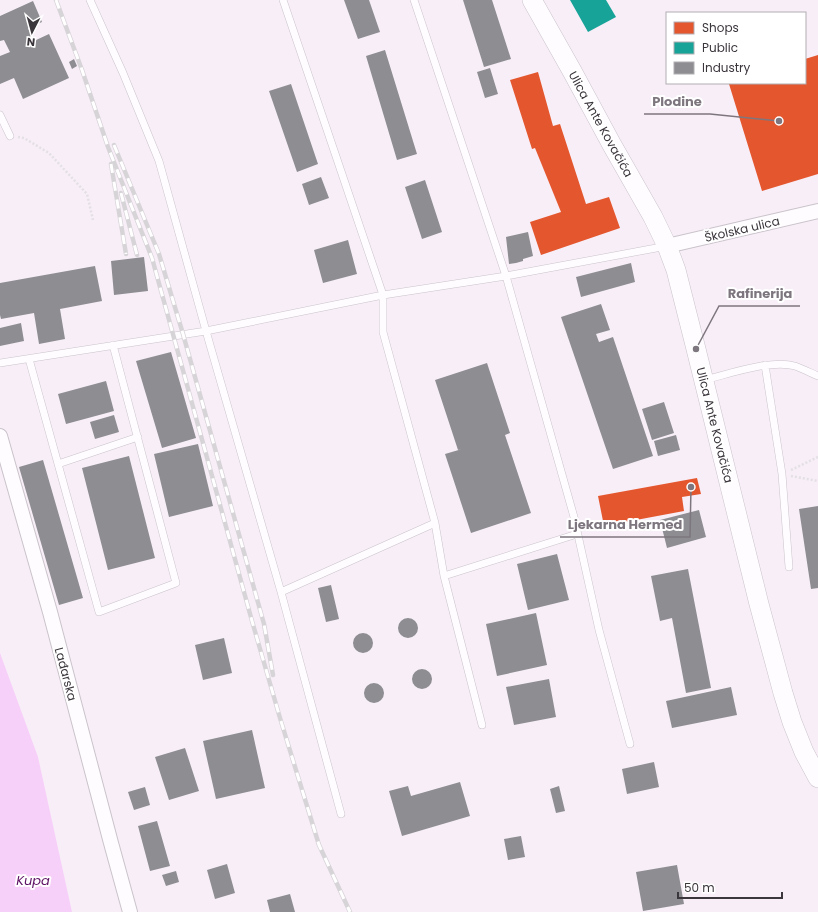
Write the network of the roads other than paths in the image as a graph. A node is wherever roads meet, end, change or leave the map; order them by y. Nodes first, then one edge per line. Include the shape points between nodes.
1 (90, 0) edge
2 (284, 0) edge
3 (414, 0) edge
4 (532, 0) edge
5 (0, 115) edge
6 (10, 136) road end
7 (818, 211) edge
8 (667, 246) junction
9 (506, 276) junction
10 (383, 295) junction
11 (206, 331) junction
12 (113, 345) junction
13 (29, 358) junction
14 (0, 363) edge
15 (765, 365) junction
16 (818, 376) edge
17 (704, 380) junction
18 (0, 436) edge
19 (138, 437) junction
20 (58, 464) junction
21 (435, 523) junction
22 (578, 534) junction
23 (789, 567) dead end
24 (444, 576) junction
25 (281, 592) junction
26 (482, 725) dead end
27 (630, 744) dead end
28 (818, 778) edge
29 (341, 814) dead end
30 (130, 912) edge

1 - 11 lane via 159,161
2 - 10 lane
3 - 9 lane
4 - 8 main road, Ulica Ante Kovačića
5 - 6 lane
7 - 8 street, Školska ulica
8 - 9 lane
8 - 17 main road, Ulica Ante Kovačića via 676,270
9 - 10 lane
9 - 22 lane
10 - 11 lane
10 - 21 lane via 383,332
11 - 12 lane
11 - 25 lane
12 - 13 lane
12 - 19 lane
13 - 14 lane
13 - 20 lane
15 - 16 lane via 795,366
15 - 17 lane
15 - 23 lane via 782,474
17 - 28 main road, Ulica Ante Kovačića via 783,693 804,752
18 - 30 street, Lađarska
19 - 20 lane
19 - 20 lane via 176,583 99,612
21 - 24 lane
21 - 25 lane
22 - 24 lane
22 - 27 lane via 599,630
24 - 26 lane
25 - 29 lane

